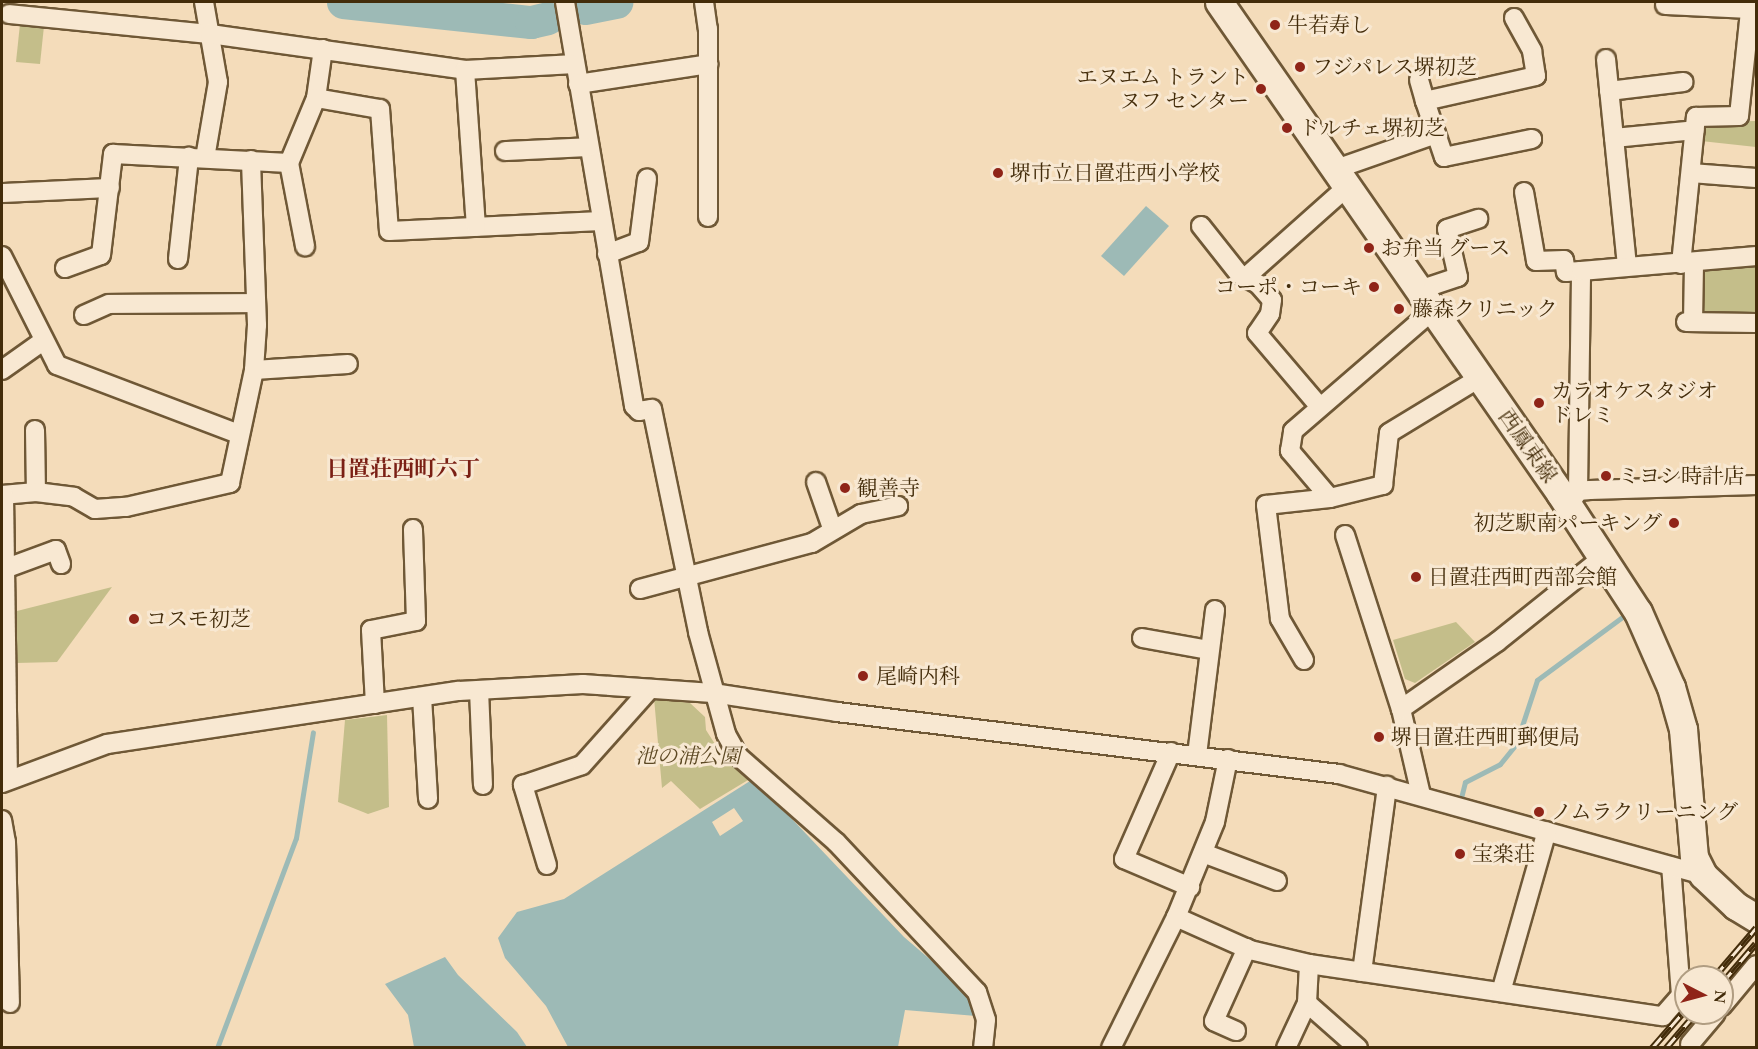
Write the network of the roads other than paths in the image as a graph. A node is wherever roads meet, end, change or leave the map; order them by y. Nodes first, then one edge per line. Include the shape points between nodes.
1 (204, 2) edge
2 (565, 2) edge
3 (704, 2) edge
4 (1219, 2) edge
5 (1665, 5) dead end
6 (63, 10) edge
7 (1752, 11) edge
8 (9, 14) dead end
9 (1514, 18) dead end
10 (210, 34) junction
11 (323, 49) junction
12 (1606, 59) dead end
13 (575, 64) junction
14 (708, 64) junction
15 (465, 70) junction
16 (1750, 71) edge
17 (1419, 80) dead end
18 (1683, 82) dead end
19 (579, 84) junction
20 (1609, 91) junction
21 (316, 98) junction
22 (1425, 101) junction
23 (1695, 129) junction
24 (1436, 134) junction
25 (1614, 138) junction
26 (1532, 139) dead end
27 (589, 147) junction
28 (505, 151) dead end
29 (197, 157) junction
30 (251, 160) junction
31 (289, 163) junction
32 (1691, 172) junction
33 (1756, 177) edge
34 (1342, 178) junction
35 (647, 179) dead end
36 (110, 188) junction
37 (1524, 192) dead end
38 (2, 193) edge
39 (708, 217) dead end
40 (1478, 219) dead end
41 (601, 221) junction
42 (1201, 226) dead end
43 (476, 227) junction
44 (305, 246) dead end
45 (607, 254) junction
46 (2, 256) edge
47 (1756, 256) edge
48 (178, 258) dead end
49 (1688, 263) junction
50 (1627, 266) junction
51 (65, 268) dead end
52 (1581, 271) junction
53 (1247, 276) junction
54 (9, 290) edge
55 (1426, 300) junction
56 (255, 303) junction
57 (84, 315) dead end
58 (1756, 323) edge
59 (43, 341) junction
60 (348, 364) dead end
61 (2, 370) edge
62 (254, 370) junction
63 (1481, 377) junction
64 (1320, 407) junction
65 (35, 430) dead end
66 (239, 434) junction
67 (816, 482) dead end
68 (1756, 485) edge
69 (36, 492) junction
70 (3, 495) edge
71 (1330, 498) junction
72 (1574, 499) junction
73 (898, 507) dead end
74 (832, 528) junction
75 (413, 529) dead end
76 (1345, 535) dead end
77 (1603, 557) junction
78 (61, 564) dead end
79 (7, 568) junction
80 (687, 576) junction
81 (640, 589) dead end
82 (1215, 610) dead end
83 (1142, 638) dead end
84 (1208, 650) junction
85 (4, 657) edge
86 (1304, 660) dead end
87 (650, 689) junction
88 (479, 690) junction
89 (713, 693) junction
90 (422, 697) junction
91 (375, 704) junction
92 (1401, 709) junction
93 (1171, 752) junction
94 (1197, 755) junction
95 (1228, 759) junction
96 (5, 781) edge
97 (483, 785) dead end
98 (1387, 786) junction
99 (1421, 795) junction
100 (428, 800) dead end
101 (2, 820) edge
102 (1547, 831) junction
103 (1203, 853) junction
104 (547, 865) dead end
105 (1671, 866) junction
106 (1703, 875) junction
107 (1276, 881) dead end
108 (1190, 887) junction
109 (1754, 911) edge
110 (1176, 917) junction
111 (1247, 948) junction
112 (1309, 964) junction
113 (1756, 965) edge
114 (1362, 972) junction
115 (1501, 992) junction
116 (1734, 992) edge
117 (10, 1003) dead end
118 (1307, 1003) junction
119 (1706, 1025) edge
120 (1236, 1031) dead end
121 (1690, 1044) dead end
122 (983, 1047) edge
123 (1111, 1047) edge
124 (1286, 1047) edge
125 (1358, 1047) edge

1 - 10 street
2 - 13 street
3 - 14 street
4 - 34 main road, 西鳳東線
5 - 7 street
6 - 8 street
6 - 10 street
7 - 16 street
9 - 22 street via 1532,51 1536,76
10 - 11 street
10 - 29 street via 218,82
11 - 15 street
11 - 21 street
12 - 20 street
13 - 15 street
13 - 19 street
14 - 19 street
14 - 39 street
15 - 43 street
16 - 23 street via 1739,116 1696,117
17 - 22 street
18 - 20 street
19 - 27 street
20 - 25 street
21 - 31 street
21 - 43 street via 380,109 388,231
22 - 24 street
23 - 25 street
23 - 32 street
24 - 26 street via 1444,157
24 - 34 street
25 - 50 street
27 - 28 street
27 - 41 street
29 - 30 street
29 - 36 street via 113,153
29 - 48 street
30 - 31 street
30 - 56 street
31 - 44 street
32 - 33 street
32 - 49 street
34 - 53 street
34 - 55 main road, 西鳳東線
35 - 45 street via 639,242
36 - 38 street
36 - 51 street via 101,255
37 - 52 street via 1523,212 1536,261 1564,260 1566,272
40 - 55 street via 1447,229 1458,277
41 - 43 street
41 - 45 street
42 - 53 street via 1239,274
45 - 80 street via 633,406 639,411 652,409
46 - 54 street
47 - 49 street
49 - 50 street
49 - 58 street via 1689,322
50 - 52 street
52 - 72 street
53 - 64 street via 1272,300 1270,314 1257,333
54 - 59 street
55 - 63 main road, 西鳳東線
55 - 64 street
56 - 57 street via 109,304
56 - 62 street
59 - 61 street
59 - 66 street via 57,365
60 - 62 street
62 - 66 street
63 - 71 street via 1389,433 1383,485
63 - 72 main road, 西鳳東線
64 - 71 street via 1293,431 1290,451
65 - 69 street
66 - 69 street via 230,483 126,507 95,509 74,497
67 - 74 street
68 - 72 street
69 - 70 street
70 - 79 street
71 - 86 street via 1266,506 1280,619
72 - 77 main road, 西鳳東線
73 - 74 street via 861,514
74 - 80 street via 812,543
75 - 91 street via 416,621 370,630
76 - 92 street
77 - 92 street via 1497,642
77 - 106 main road, 西鳳東線 via 1638,612 1671,687 1684,740 1694,857
78 - 79 street via 56,550
79 - 85 street
80 - 81 street
80 - 89 street
82 - 84 street
83 - 84 street
84 - 94 street
85 - 96 street
87 - 88 street via 583,684
87 - 89 street
87 - 104 street via 582,765 523,785
88 - 90 street
88 - 97 street
89 - 93 street via 837,712
89 - 122 street via 738,756 836,842 977,992 986,1020
90 - 91 street
90 - 100 street
91 - 96 street via 107,744
92 - 99 street
93 - 94 street
93 - 108 street via 1124,859
94 - 95 street
95 - 98 street via 1339,774
95 - 103 street via 1215,822
98 - 99 street
98 - 114 street
99 - 102 street
101 - 117 street via 6,842
102 - 105 street
102 - 115 street
103 - 107 street
103 - 108 street
105 - 106 street
105 - 115 street via 1682,995 1663,1016
106 - 109 main road
108 - 110 street
110 - 111 street
110 - 123 street
111 - 112 street
111 - 120 street via 1214,1021
112 - 114 street
112 - 118 street
113 - 116 street
114 - 115 street
118 - 124 street
118 - 125 street
119 - 121 street

